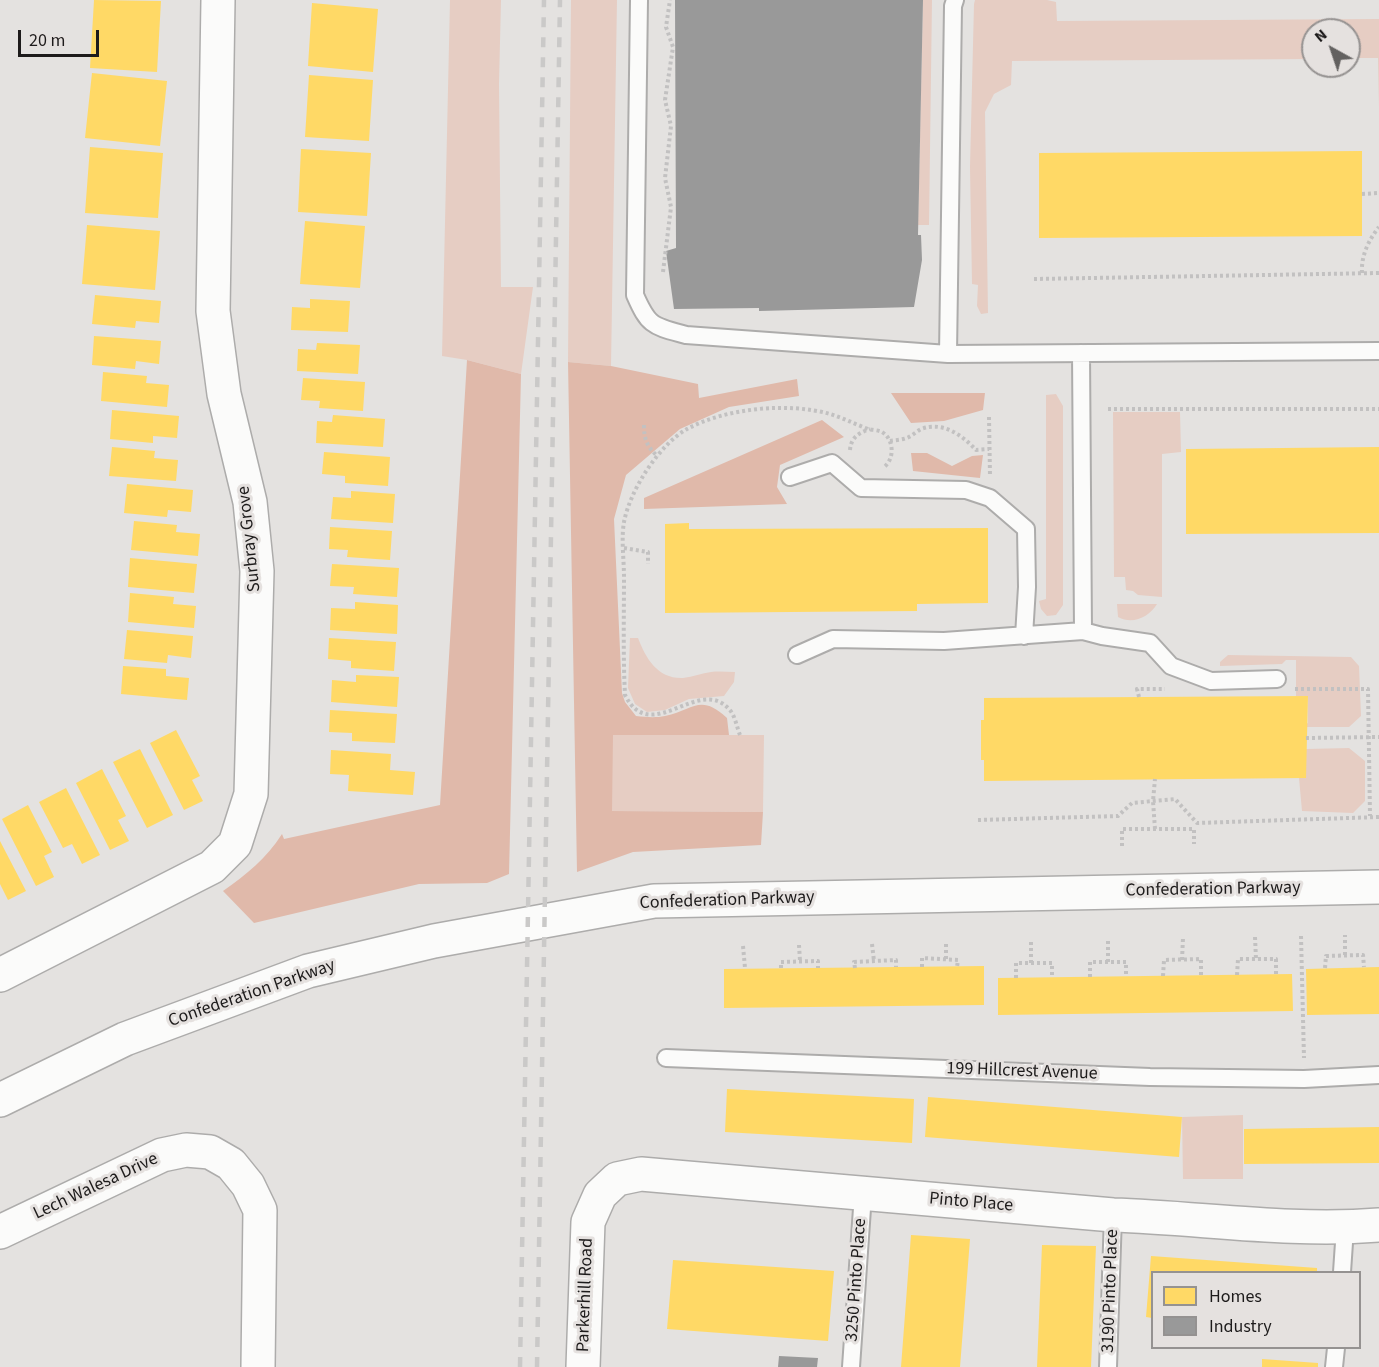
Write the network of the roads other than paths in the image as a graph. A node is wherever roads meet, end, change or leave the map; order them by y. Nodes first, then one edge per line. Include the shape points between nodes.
1 (218, 0) edge
2 (639, 0) edge
3 (955, 0) edge
4 (1379, 351) edge
5 (1081, 353) junction
6 (948, 354) junction
7 (790, 477) dead end
8 (1083, 631) junction
9 (1024, 636) junction
10 (797, 655) dead end
11 (1282, 684) road end
12 (1379, 887) edge
13 (0, 975) edge
14 (666, 1058) dead end
15 (1379, 1075) edge
16 (0, 1100) edge
17 (863, 1194) junction
18 (1113, 1215) junction
19 (588, 1222) joint
20 (1379, 1225) edge
21 (1345, 1228) junction
22 (0, 1232) edge
23 (1342, 1271) edge
24 (1336, 1349) edge
25 (258, 1367) edge
26 (584, 1367) edge
27 (851, 1367) edge
28 (1108, 1367) edge
29 (1334, 1367) edge

1 - 13 street, Surbray Grove via 213,311 224,394 250,502 257,571 251,794 235,844 212,867
2 - 6 lane via 635,295 645,317 659,327 686,335
3 - 6 lane
4 - 5 lane
5 - 6 lane
5 - 8 lane
7 - 9 lane via 832,463 861,488 966,490 990,498 1026,529
8 - 9 lane
8 - 11 lane via 1150,643 1171,666 1211,681
9 - 10 lane via 944,641 833,639
12 - 16 street, Confederation Parkway via 654,901 434,941 308,971 125,1039
14 - 15 lane, 199 Hillcrest Avenue via 1150,1077 1304,1080
17 - 18 street, Pinto Place
17 - 19 street, Pinto Place via 641,1174 617,1179 600,1195
17 - 27 lane, 3250 Pinto Place
18 - 21 street, Pinto Place
18 - 28 lane, 3190 Pinto Place
19 - 26 street, Parkerhill Road
20 - 21 street, Pinto Place
21 - 23 lane
22 - 25 street, Lech Walesa Drive via 162,1155 186,1150 210,1152 231,1164 248,1185 260,1210
24 - 29 lane

